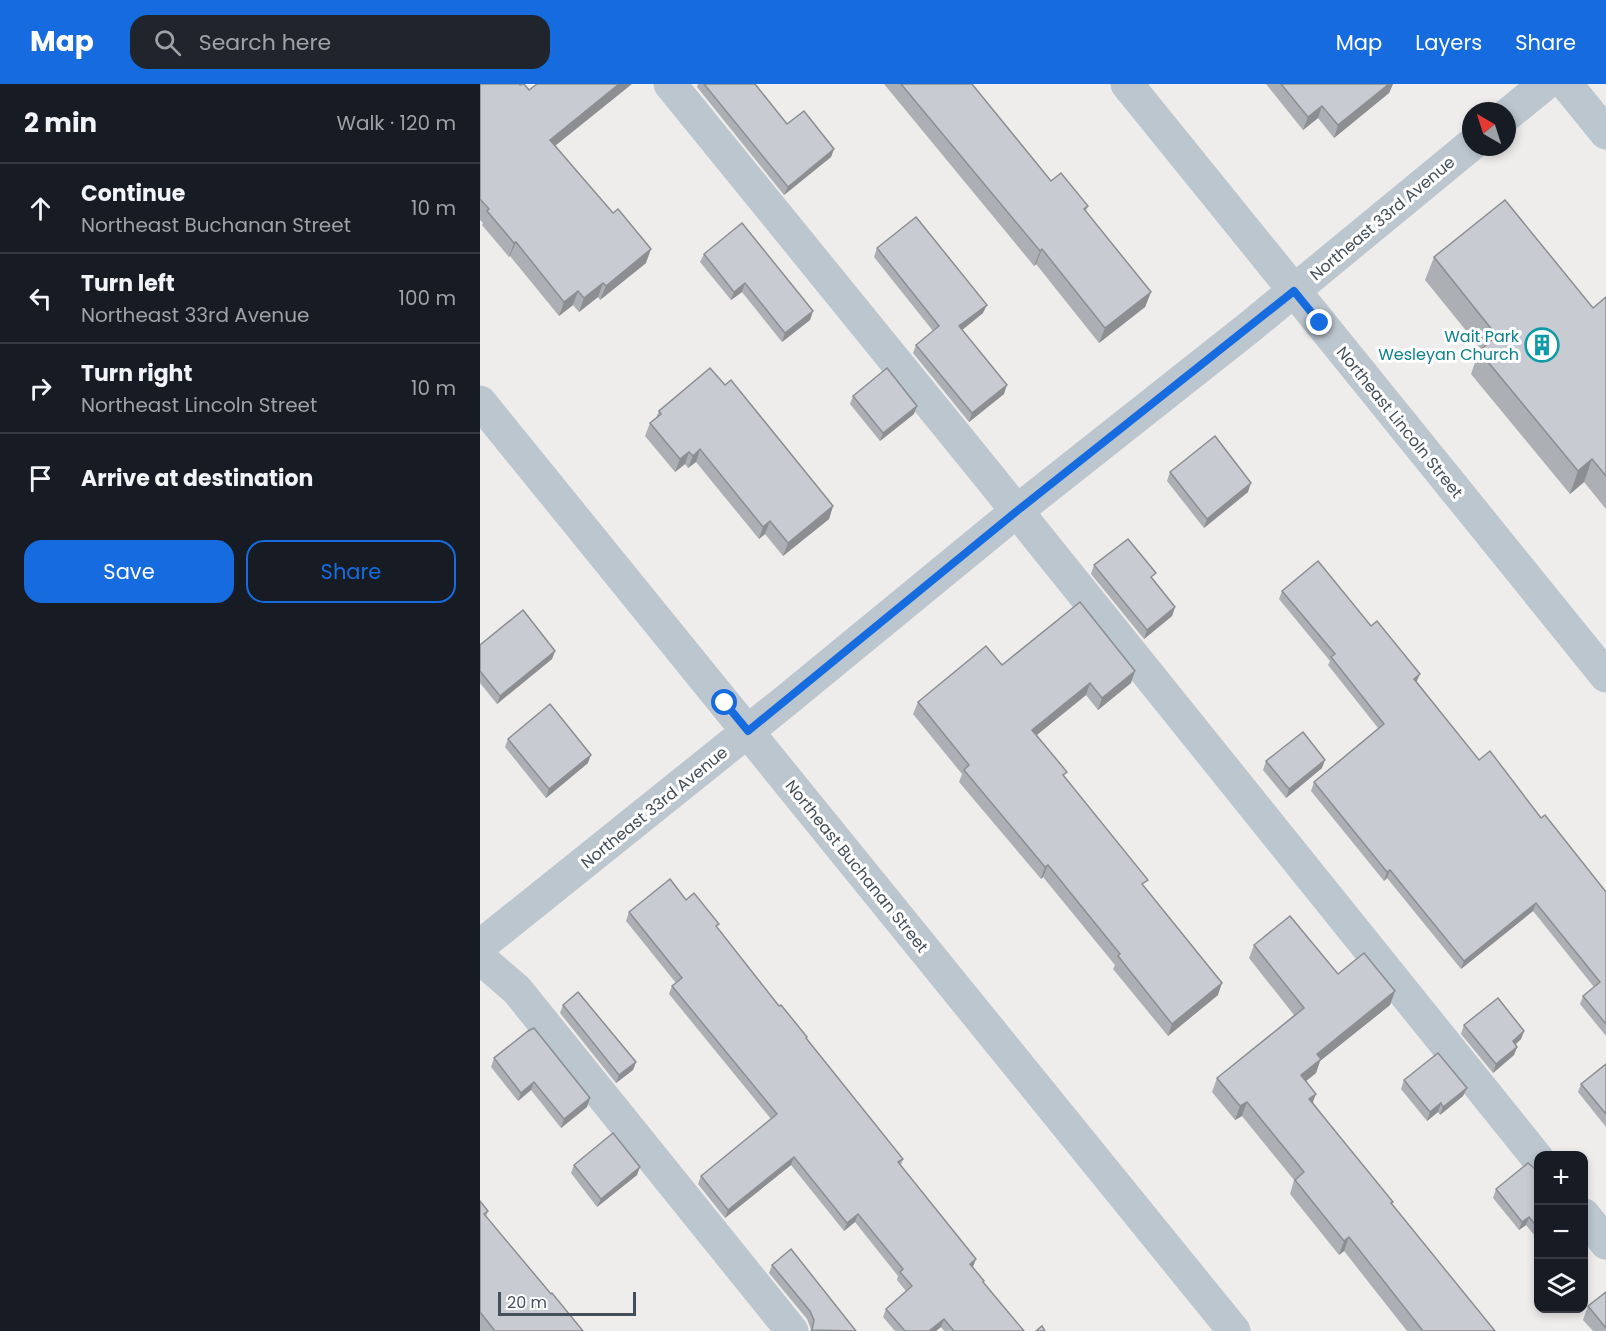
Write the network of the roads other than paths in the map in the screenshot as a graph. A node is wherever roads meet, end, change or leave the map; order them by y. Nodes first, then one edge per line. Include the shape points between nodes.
1 (670, 84) edge
2 (1126, 84) edge
3 (1545, 84) edge
4 (1566, 84) edge
5 (1516, 108) edge
6 (1606, 133) edge
7 (1462, 152) edge
8 (1294, 291) junction
9 (480, 402) edge
10 (1017, 511) junction
11 (1606, 676) edge
12 (748, 731) junction
13 (480, 946) edge
14 (480, 958) edge
15 (1534, 1153) edge
16 (1588, 1220) edge
17 (1606, 1243) edge
18 (792, 1331) edge
19 (1234, 1331) edge

1 - 10 street
2 - 8 street, Northeast Lincoln Street
3 - 5 street
4 - 6 street
7 - 8 street, Northeast 33rd Avenue
8 - 10 street, Northeast 33rd Avenue
8 - 11 street, Northeast Lincoln Street
9 - 12 street, Northeast Buchanan Street
10 - 12 street, Northeast 33rd Avenue
10 - 15 street
12 - 13 street, Northeast 33rd Avenue
12 - 19 street, Northeast Buchanan Street
14 - 18 street via 518,990
16 - 17 street

